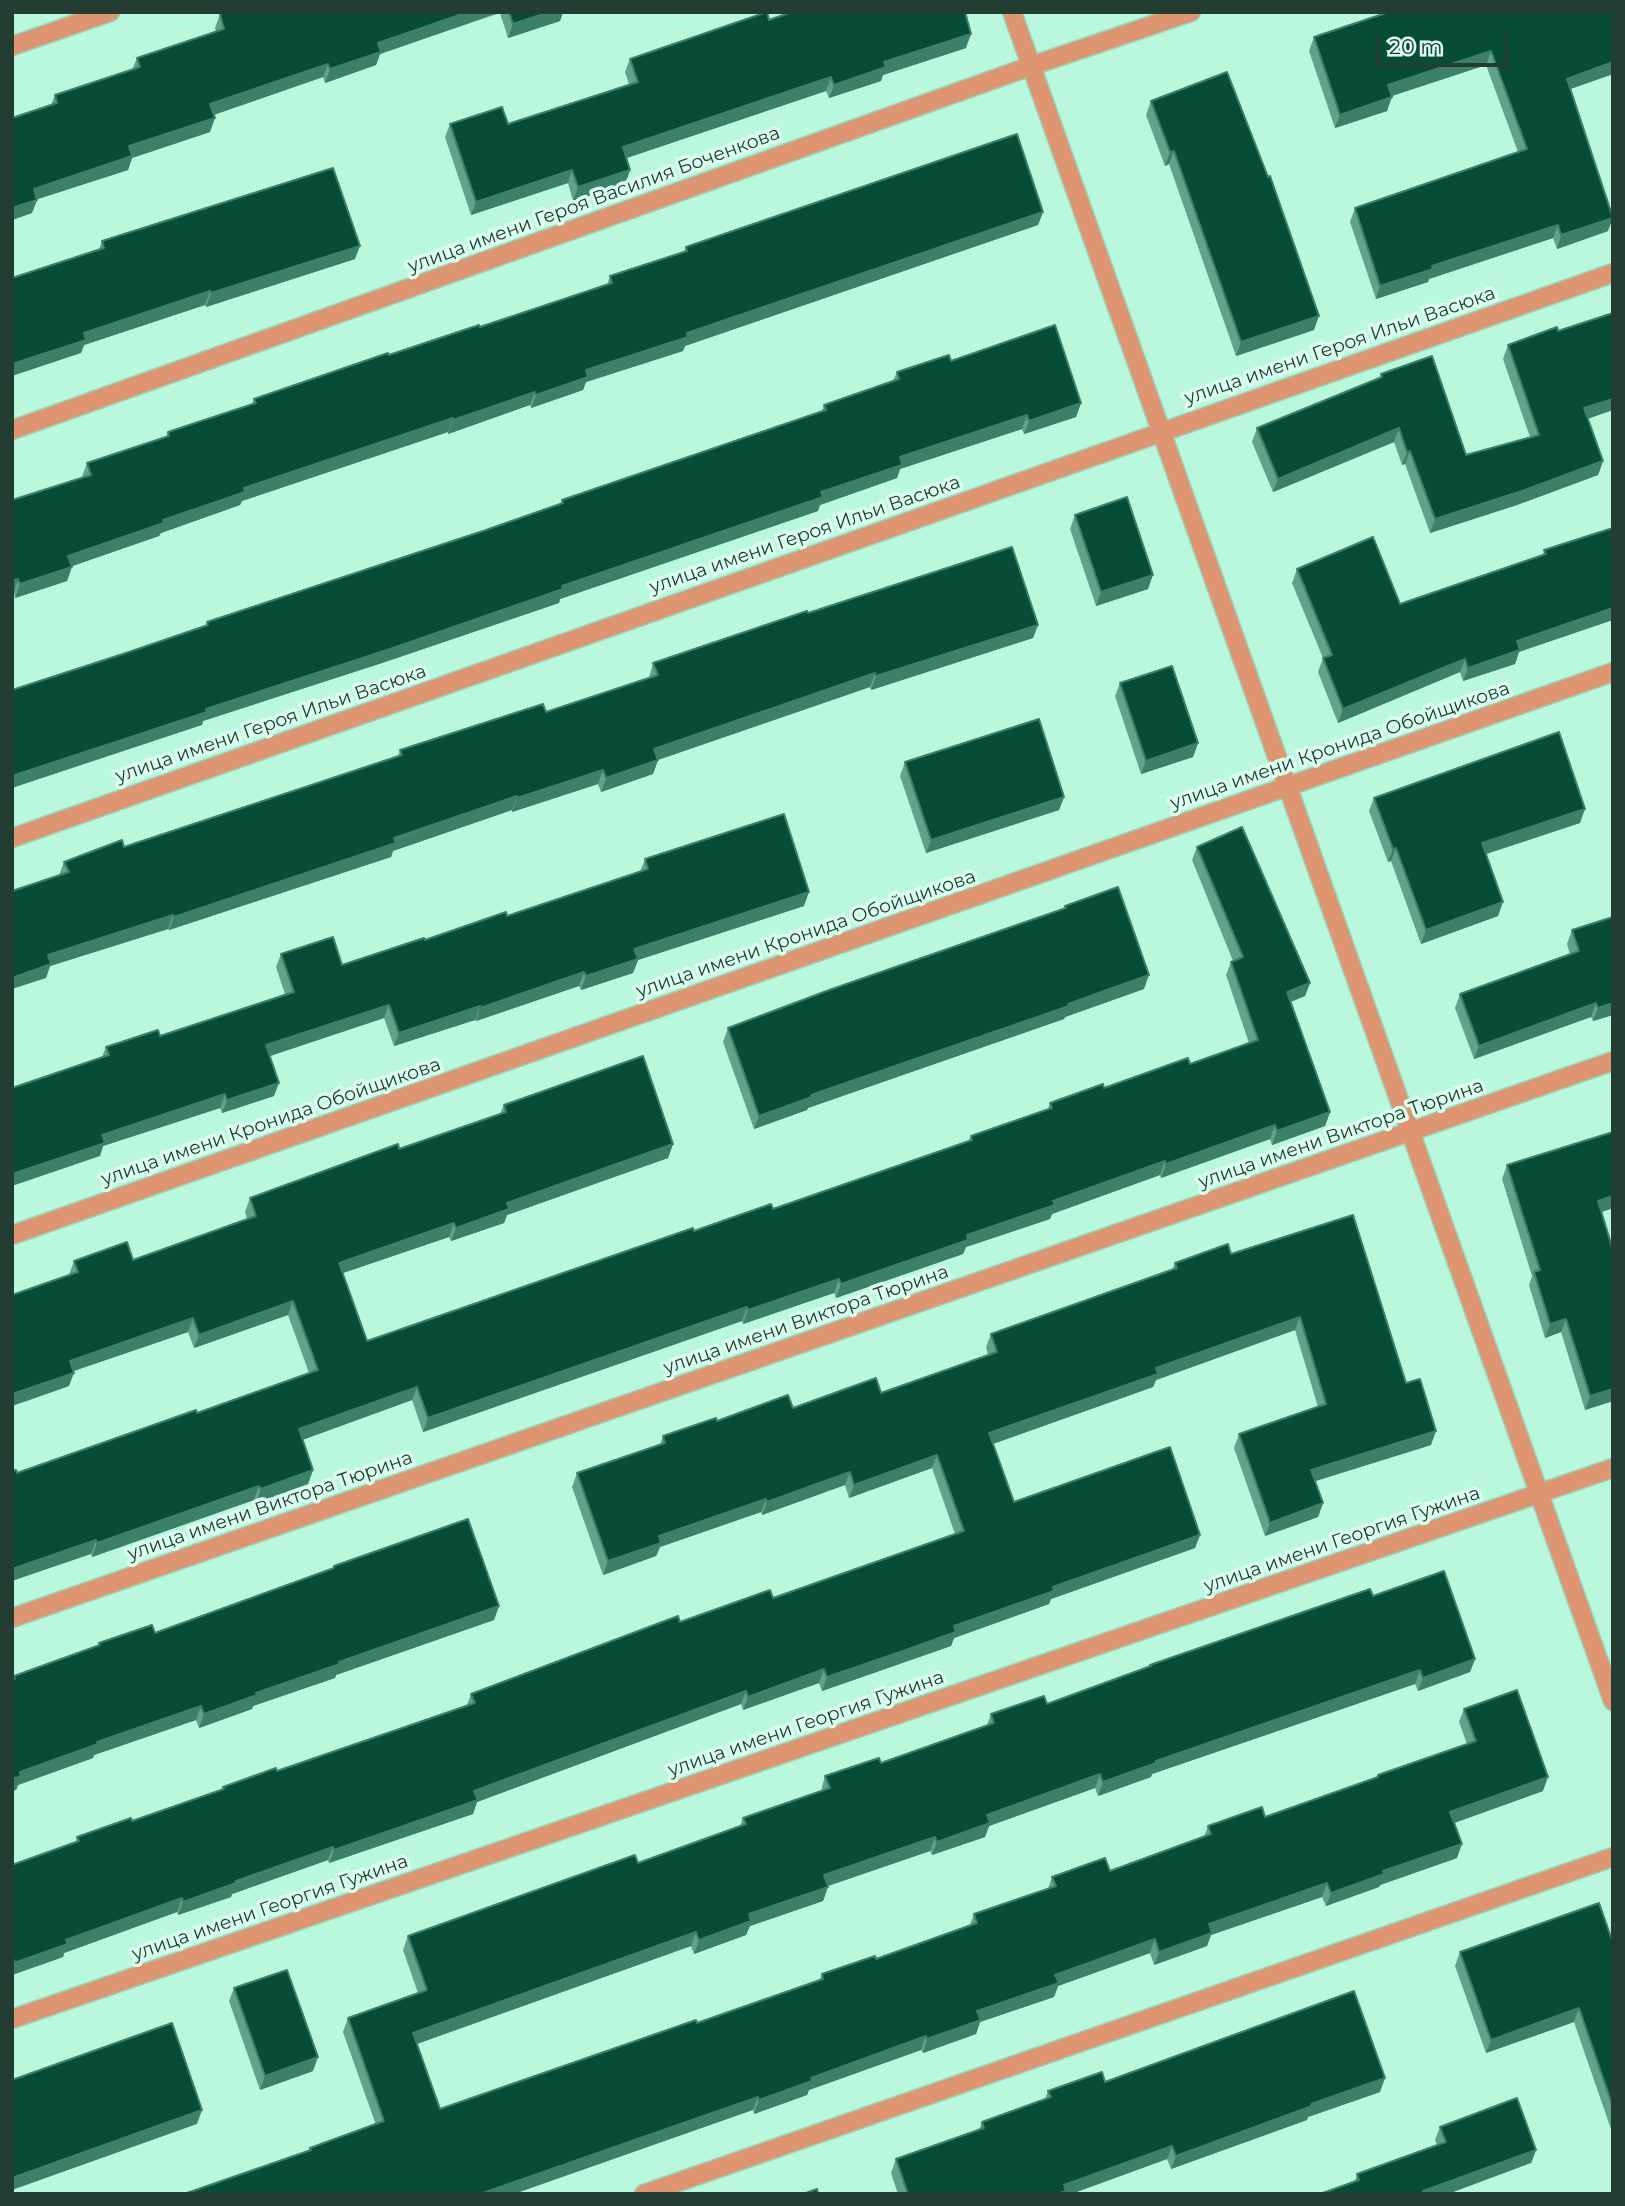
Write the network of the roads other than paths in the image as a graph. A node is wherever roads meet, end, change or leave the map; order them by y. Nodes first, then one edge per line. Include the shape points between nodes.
1 (110, 12) edge
2 (1012, 12) edge
3 (1191, 12) edge
4 (12, 46) edge
5 (1031, 66) junction
6 (1613, 273) edge
7 (12, 430) edge
8 (1161, 432) junction
9 (1613, 672) edge
10 (1287, 787) junction
11 (12, 838) edge
12 (1613, 1061) edge
13 (1410, 1132) junction
14 (12, 1235) edge
15 (1613, 1468) edge
16 (1539, 1494) junction
17 (12, 1618) edge
18 (1613, 1701) edge
19 (1613, 1857) edge
20 (12, 2019) edge
21 (644, 2194) edge

1 - 4 street
2 - 5 street
3 - 5 street, улица имени Героя Василия Боченкова
5 - 7 street, улица имени Героя Василия Боченкова
5 - 8 street
6 - 8 street, улица имени Героя Ильи Васюка
8 - 10 street
8 - 11 street, улица имени Героя Ильи Васюка
9 - 10 street, улица имени Кронида Обойщикова
10 - 13 street
10 - 14 street, улица имени Кронида Обойщикова
12 - 13 street, улица имени Виктора Тюрина
13 - 16 street
13 - 17 street, улица имени Виктора Тюрина
15 - 16 street, улица имени Георгия Гужина
16 - 18 street
16 - 20 street, улица имени Георгия Гужина
19 - 21 street

